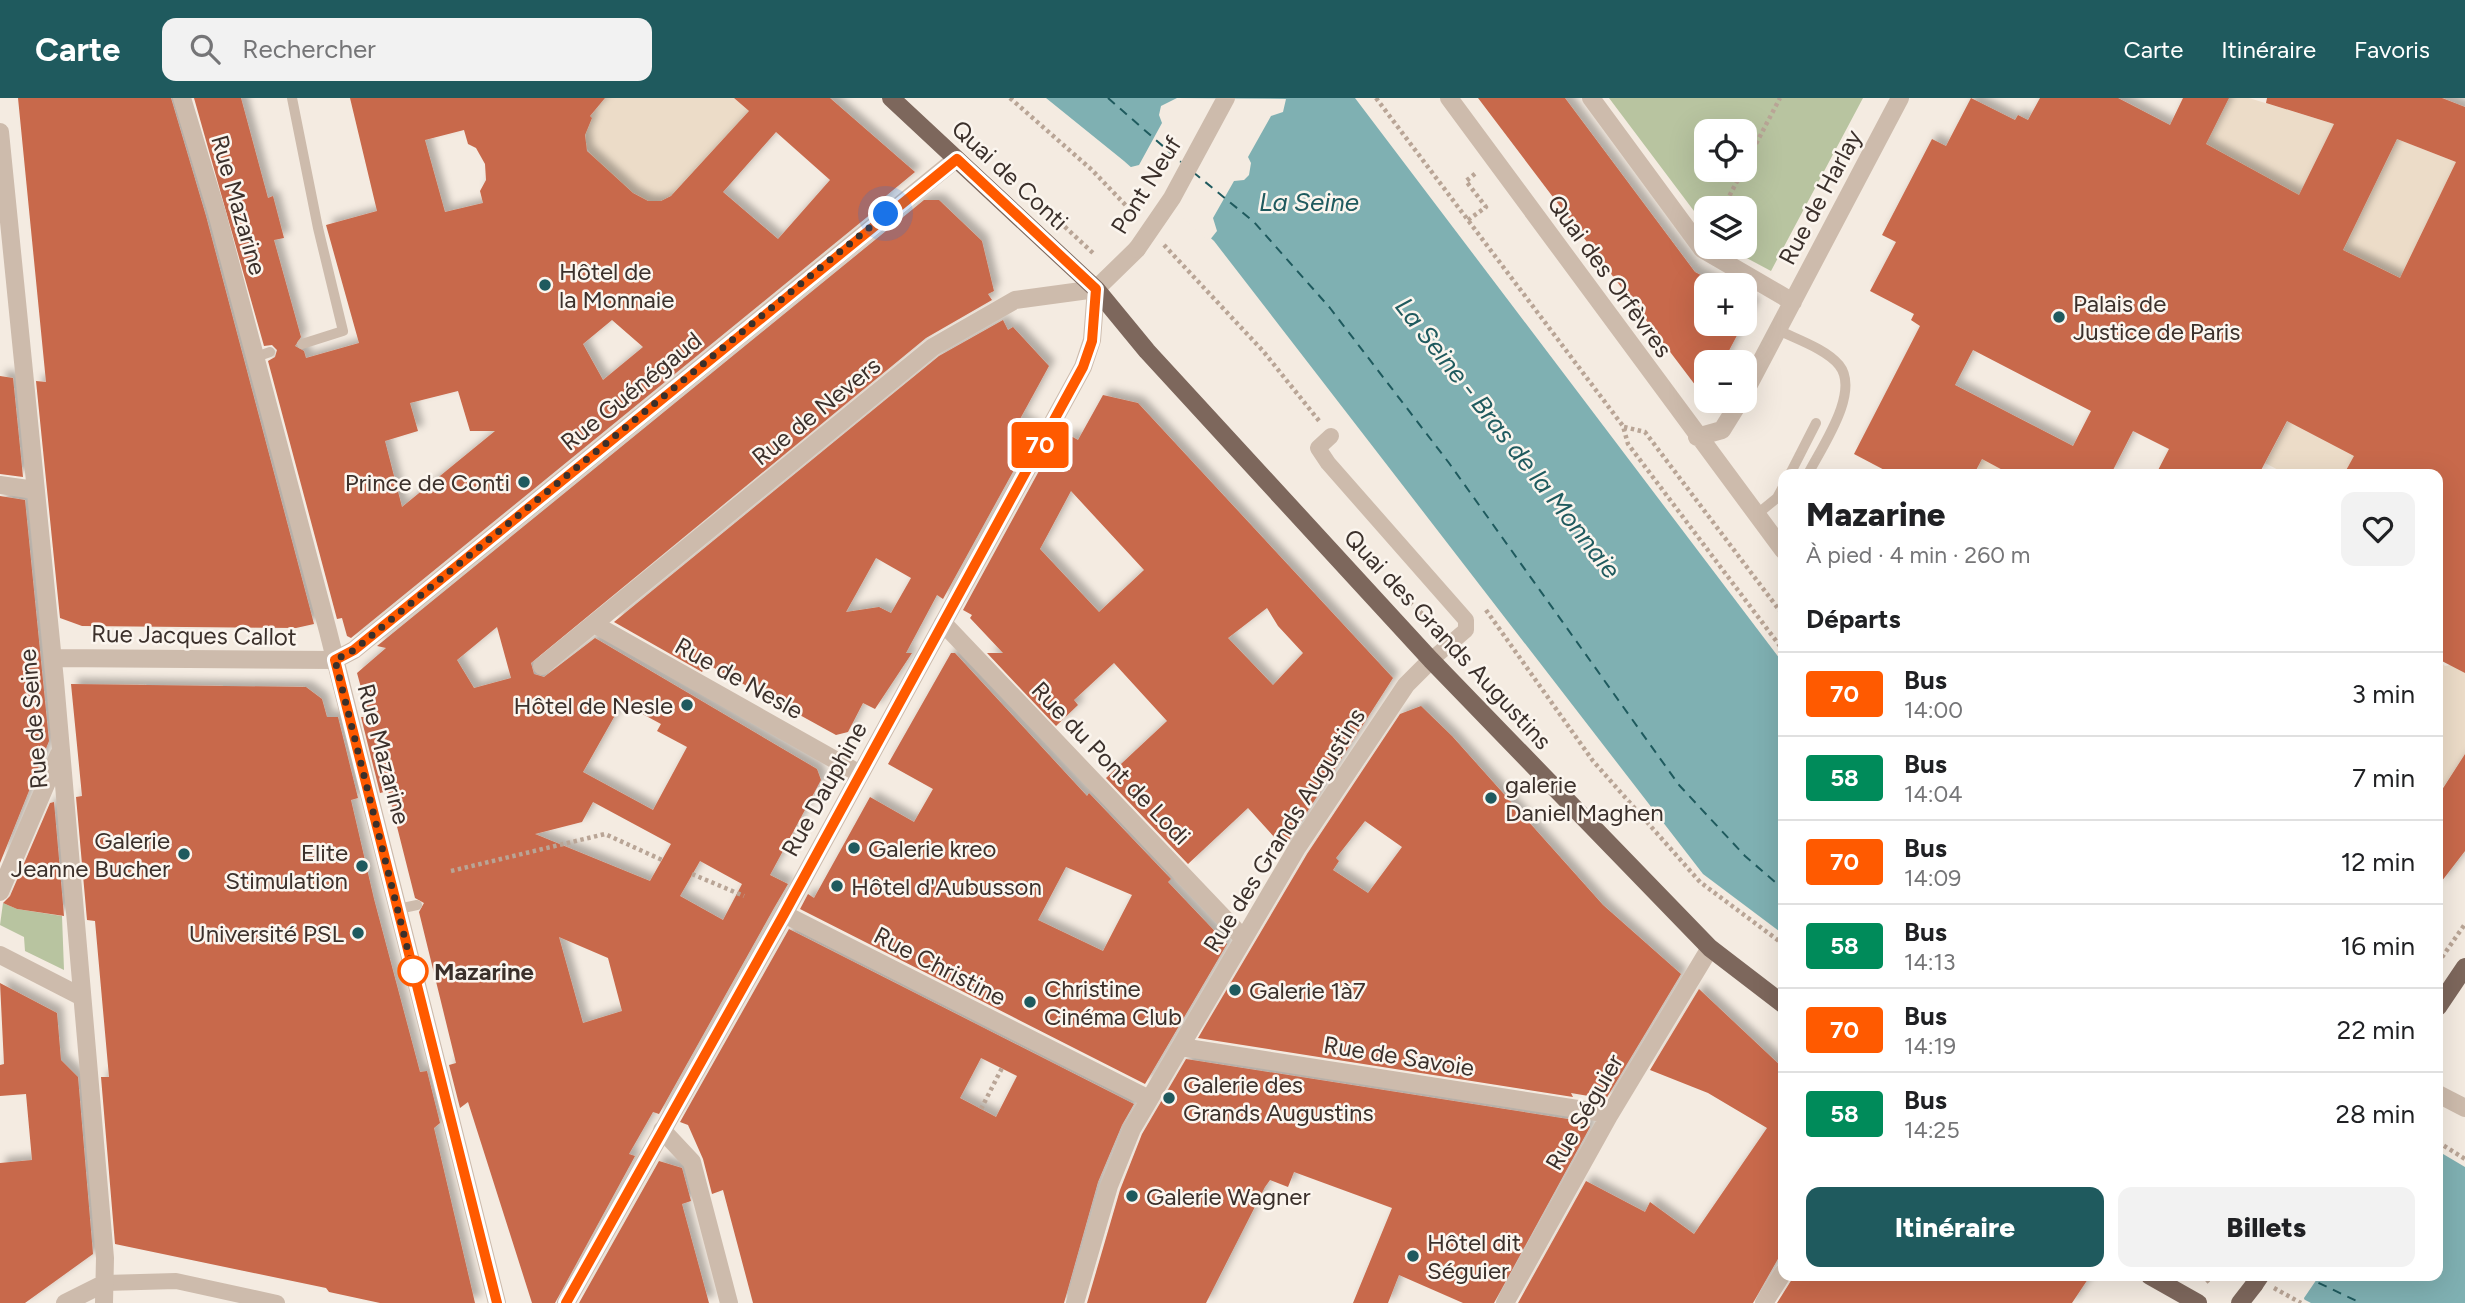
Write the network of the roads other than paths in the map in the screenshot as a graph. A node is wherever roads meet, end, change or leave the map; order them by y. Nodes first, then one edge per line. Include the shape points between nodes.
1 (183, 98) edge
2 (292, 98) edge
3 (891, 98) edge
4 (1226, 98) edge
5 (1449, 98) edge
6 (1591, 98) edge
7 (1897, 99) edge
8 (0, 132) edge
9 (957, 159) junction
10 (4, 225) edge
11 (1096, 289) junction
12 (1793, 302) junction
13 (1778, 330) junction
14 (302, 344) dead end
15 (1757, 369) edge
16 (1733, 413) edge
17 (1816, 423) dead end
18 (1331, 436) dead end
19 (1697, 437) junction
20 (1793, 469) edge
21 (1811, 469) edge
22 (0, 485) edge
23 (35, 490) junction
24 (1778, 496) edge
25 (1756, 515) junction
26 (1778, 544) edge
27 (943, 623) junction
28 (594, 624) junction
29 (53, 658) junction
30 (335, 660) junction
31 (1431, 660) junction
32 (542, 666) dead end
33 (61, 752) junction
34 (860, 774) junction
35 (0, 892) edge
36 (417, 905) dead end
37 (398, 909) junction
38 (784, 914) junction
39 (1243, 938) junction
40 (1710, 948) junction
41 (0, 955) edge
42 (2465, 967) edge
43 (82, 997) junction
44 (1778, 1000) edge
45 (2443, 1000) edge
46 (1181, 1047) junction
47 (2443, 1097) edge
48 (1149, 1099) junction
49 (2465, 1108) edge
50 (1610, 1114) junction
51 (662, 1130) junction
52 (1778, 1280) edge
53 (2159, 1281) edge
54 (2256, 1281) edge
55 (104, 1283) junction
56 (65, 1303) edge
57 (104, 1303) edge
58 (277, 1303) edge
59 (496, 1303) edge
60 (566, 1303) edge
61 (729, 1303) edge
62 (1075, 1303) edge
63 (1505, 1303) edge
64 (1763, 1303) edge
65 (2198, 1303) edge
66 (2241, 1303) edge

1 - 30 street, Rue Mazarine via 263,354
2 - 14 lane via 343,331
3 - 9 main road, Quai de Conti
4 - 11 street, Pont Neuf, bridge via 1172,198 1137,249
5 - 19 street, Quai des Orfèvres
6 - 12 street via 1702,248
7 - 12 street, Rue de Harlay
8 - 10 street, Rue de Seine
9 - 11 main road, Quai de Conti
9 - 30 street, Rue Guénégaud via 354,650
10 - 23 street, Rue de Seine
11 - 27 street, Rue Dauphine via 1092,341 1083,367
11 - 28 street, Rue de Nevers via 1015,300 933,347
11 - 31 main road, Quai des Grands Augustins via 1163,370
12 - 13 street, Rue de Harlay
13 - 15 street, Rue de Harlay
13 - 21 lane via 1833,359 1845,375 1846,399
16 - 19 street via 1722,430
17 - 20 lane
18 - 31 street via 1318,448 1328,463 1466,620 1466,630
19 - 25 street, Quai des Orfèvres
22 - 23 street
23 - 29 street, Rue de Seine
24 - 25 lane
25 - 26 street, Quai des Orfèvres
27 - 34 street, Rue Dauphine
27 - 39 street, Rue du Pont de Lodi
28 - 32 street, Rue de Nevers
28 - 34 street, Rue de Nesle
29 - 30 street, Rue Jacques Callot
29 - 33 street, Rue de Seine
30 - 37 street, Rue Mazarine
31 - 39 street, Rue des Grands Augustins via 1406,685
31 - 40 main road, Quai des Grands Augustins
33 - 35 street
33 - 43 street, Rue de Seine
34 - 38 street, Rue Dauphine
36 - 37 lane
37 - 59 street, Rue Mazarine
38 - 48 street, Rue Christine
38 - 51 street, Rue Dauphine
39 - 46 street, Rue des Grands Augustins
40 - 44 main road, Quai des Grands Augustins
40 - 50 street, Rue Séguier
41 - 43 street
42 - 45 main road
43 - 55 street, Rue de Seine
46 - 48 street, Rue des Grands Augustins
46 - 50 street, Rue de Savoie
47 - 49 street
48 - 62 street, Rue des Grands Augustins via 1109,1186
50 - 63 street, Rue Séguier
51 - 60 street, Rue Dauphine
51 - 61 street via 692,1162
52 - 64 street
53 - 65 main road
54 - 66 main road
55 - 56 street
55 - 57 street, Rue de Seine
55 - 58 street via 176,1281

